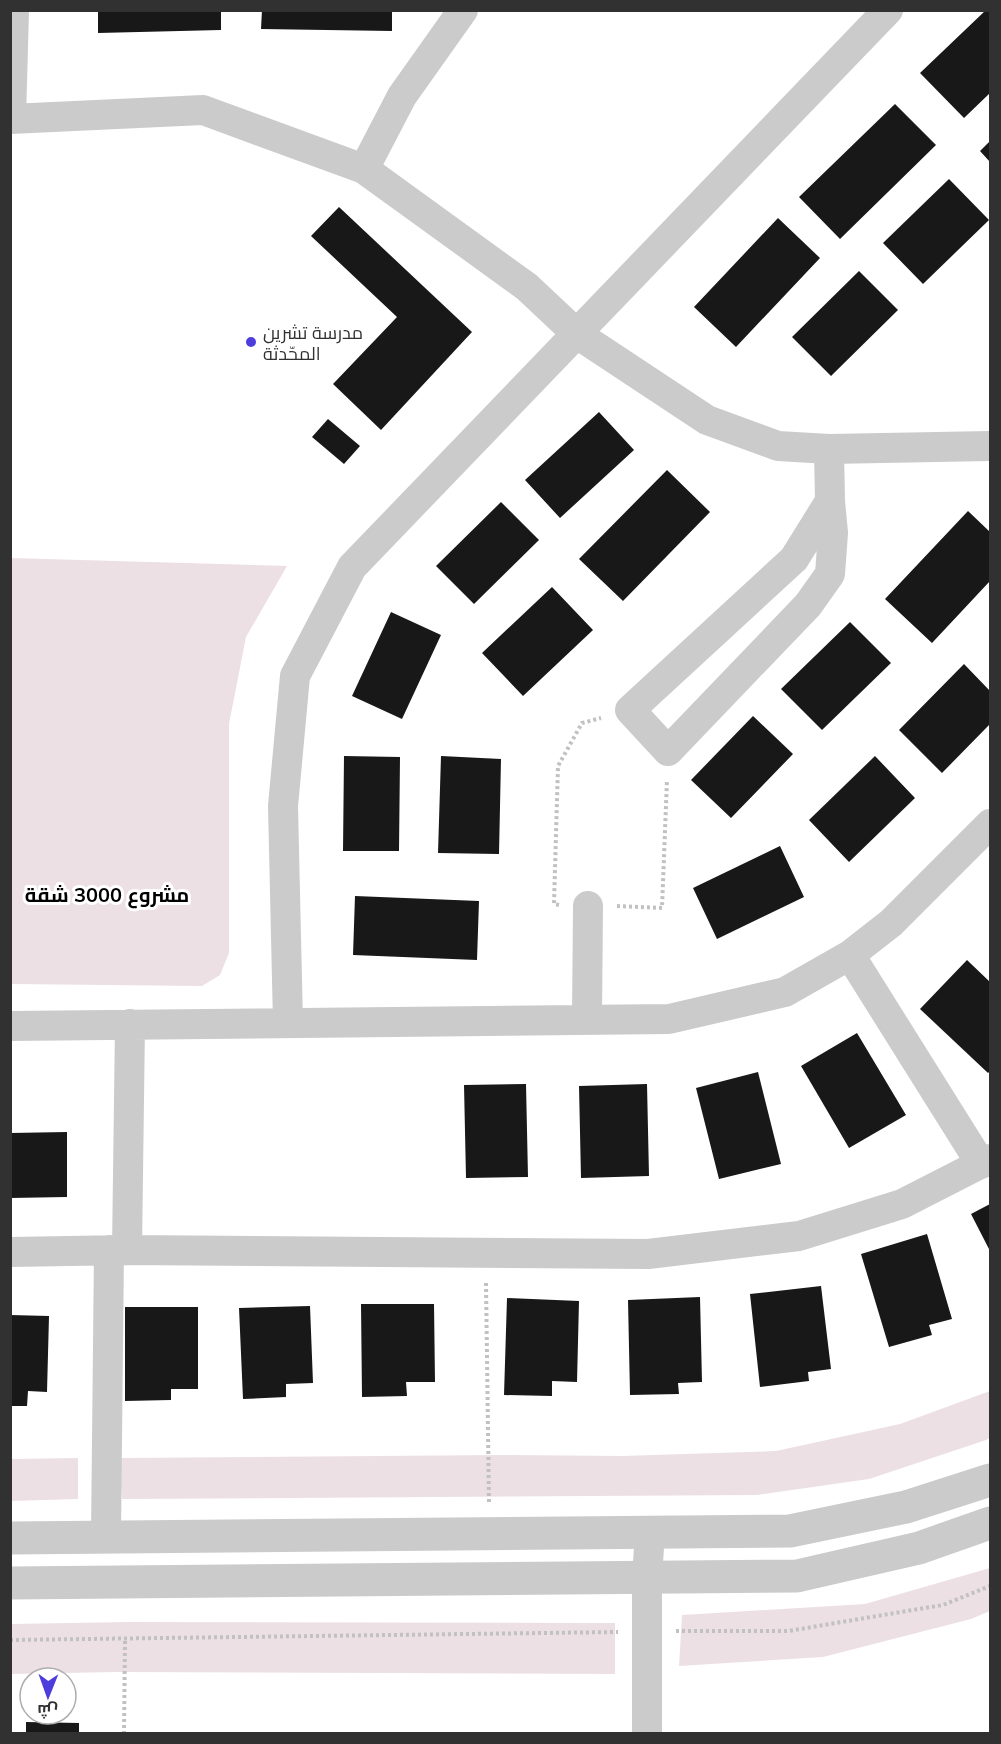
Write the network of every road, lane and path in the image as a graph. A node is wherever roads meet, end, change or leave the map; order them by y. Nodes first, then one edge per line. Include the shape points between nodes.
1 (14, 10) edge
2 (463, 10) edge
3 (888, 10) edge
4 (11, 119) edge
5 (364, 169) junction
6 (577, 334) junction
7 (990, 444) edge
8 (829, 449) junction
9 (830, 501) junction
10 (630, 710) junction
11 (668, 751) junction
12 (990, 824) edge
13 (588, 906) junction
14 (850, 956) junction
15 (588, 1019) junction
16 (288, 1023) junction
17 (130, 1024) junction
18 (10, 1026) edge
19 (986, 1161) edge
20 (118, 1250) junction
21 (10, 1252) edge
22 (485, 1253) junction
23 (990, 1480) edge
24 (489, 1511) dead end
25 (990, 1523) edge
26 (650, 1532) junction
27 (106, 1537) junction
28 (10, 1538) edge
29 (647, 1578) junction
30 (10, 1583) edge
31 (990, 1586) edge
32 (647, 1631) junction
33 (125, 1638) junction
34 (10, 1640) edge
35 (124, 1734) edge
36 (646, 1734) edge

1 - 4 street
2 - 5 street via 402,96
3 - 6 street
4 - 5 street via 203,110
5 - 6 street via 527,286
6 - 8 street via 707,420 778,446
6 - 16 street via 352,567 295,676 283,806
7 - 8 street
8 - 9 street
9 - 10 street via 794,559
9 - 11 street via 830,574 808,605
10 - 11 street
10 - 13 path via 582,723 558,766 554,904
11 - 13 path via 662,908
12 - 14 street via 891,923
13 - 15 street
14 - 15 street via 785,992 669,1019
14 - 19 street
15 - 16 street
16 - 17 street
17 - 18 street
17 - 20 street
19 - 22 street via 902,1204 799,1236 648,1254
20 - 21 street
20 - 22 street
20 - 27 street
22 - 24 path
23 - 26 street via 906,1507 790,1531
25 - 29 street via 919,1548 797,1575
26 - 27 street
26 - 29 street
27 - 28 street
29 - 30 street
29 - 32 street
31 - 32 path via 943,1605 788,1631
32 - 33 path
32 - 36 street
33 - 34 path
33 - 35 path

